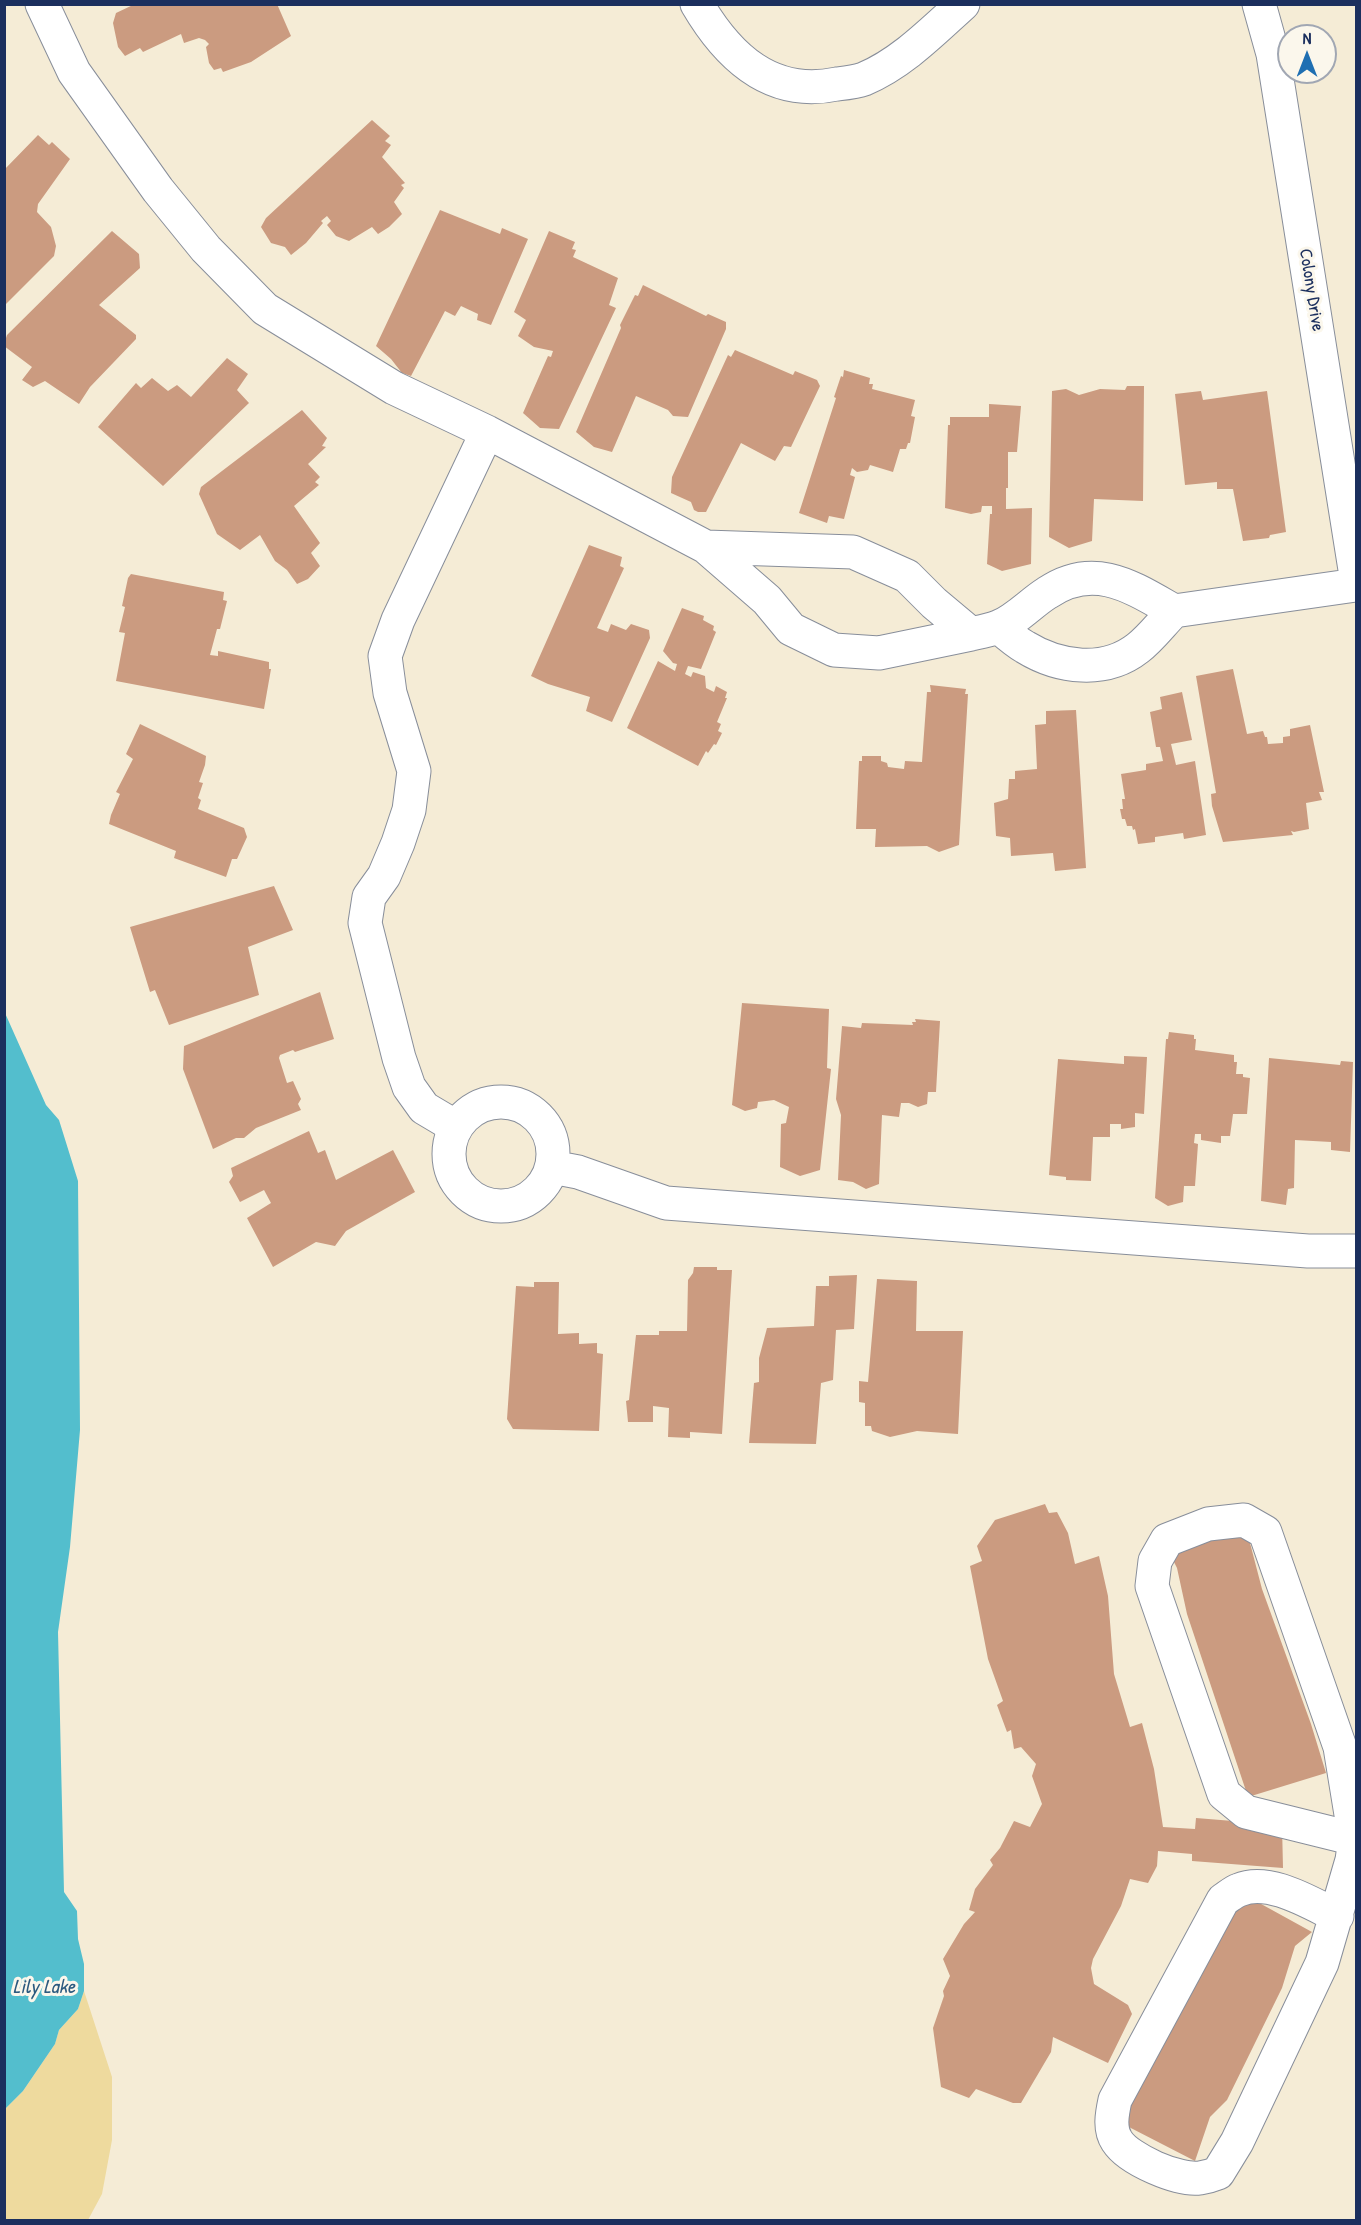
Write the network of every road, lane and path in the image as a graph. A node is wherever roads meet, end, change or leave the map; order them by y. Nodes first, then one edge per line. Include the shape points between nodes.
1 (42, 4) edge
2 (697, 4) edge
3 (963, 4) edge
4 (1235, 4) edge
5 (1259, 4) edge
6 (1274, 54) junction
7 (487, 432) junction
8 (706, 547) junction
9 (1356, 576) edge
10 (1356, 585) edge
11 (1174, 611) junction
12 (985, 630) junction
13 (456, 1127) junction
14 (552, 1167) junction
15 (1356, 1251) edge
16 (1354, 1853) edge
17 (1337, 1916) junction

1 - 7 street via 74,72 158,190 206,249 265,309 394,388
2 - 3 street via 712,30 747,66 781,83 822,87 863,79 892,63
4 - 6 street
5 - 6 street, Colony Drive
6 - 9 street, Colony Drive
7 - 8 street
7 - 13 street via 398,620 385,656 390,693 414,771 409,810 384,876 369,897 365,922 409,1087 424,1108
8 - 12 street via 853,552 907,576 934,603
8 - 12 street via 767,600 791,629 834,650 879,653
10 - 11 street
11 - 12 street via 1128,585 1088,577 1066,582
11 - 12 street via 1134,651 1096,666 1048,659
13 - 14 street via 482,1106 516,1104 544,1124 551,1139
13 - 14 street via 449,1161 454,1178 478,1201 495,1206 528,1199 542,1188
14 - 15 street via 578,1172 666,1203 1308,1251
16 - 16 street via 1340,1747 1265,1532 1244,1520 1208,1524 1167,1540 1155,1561 1152,1586 1224,1794 1246,1812
16 - 17 street
17 - 17 street via 1322,1964 1237,2142 1218,2173 1200,2178 1179,2176 1142,2162 1117,2142 1111,2121 1114,2100 1223,1900 1240,1889 1256,1886 1281,1890

